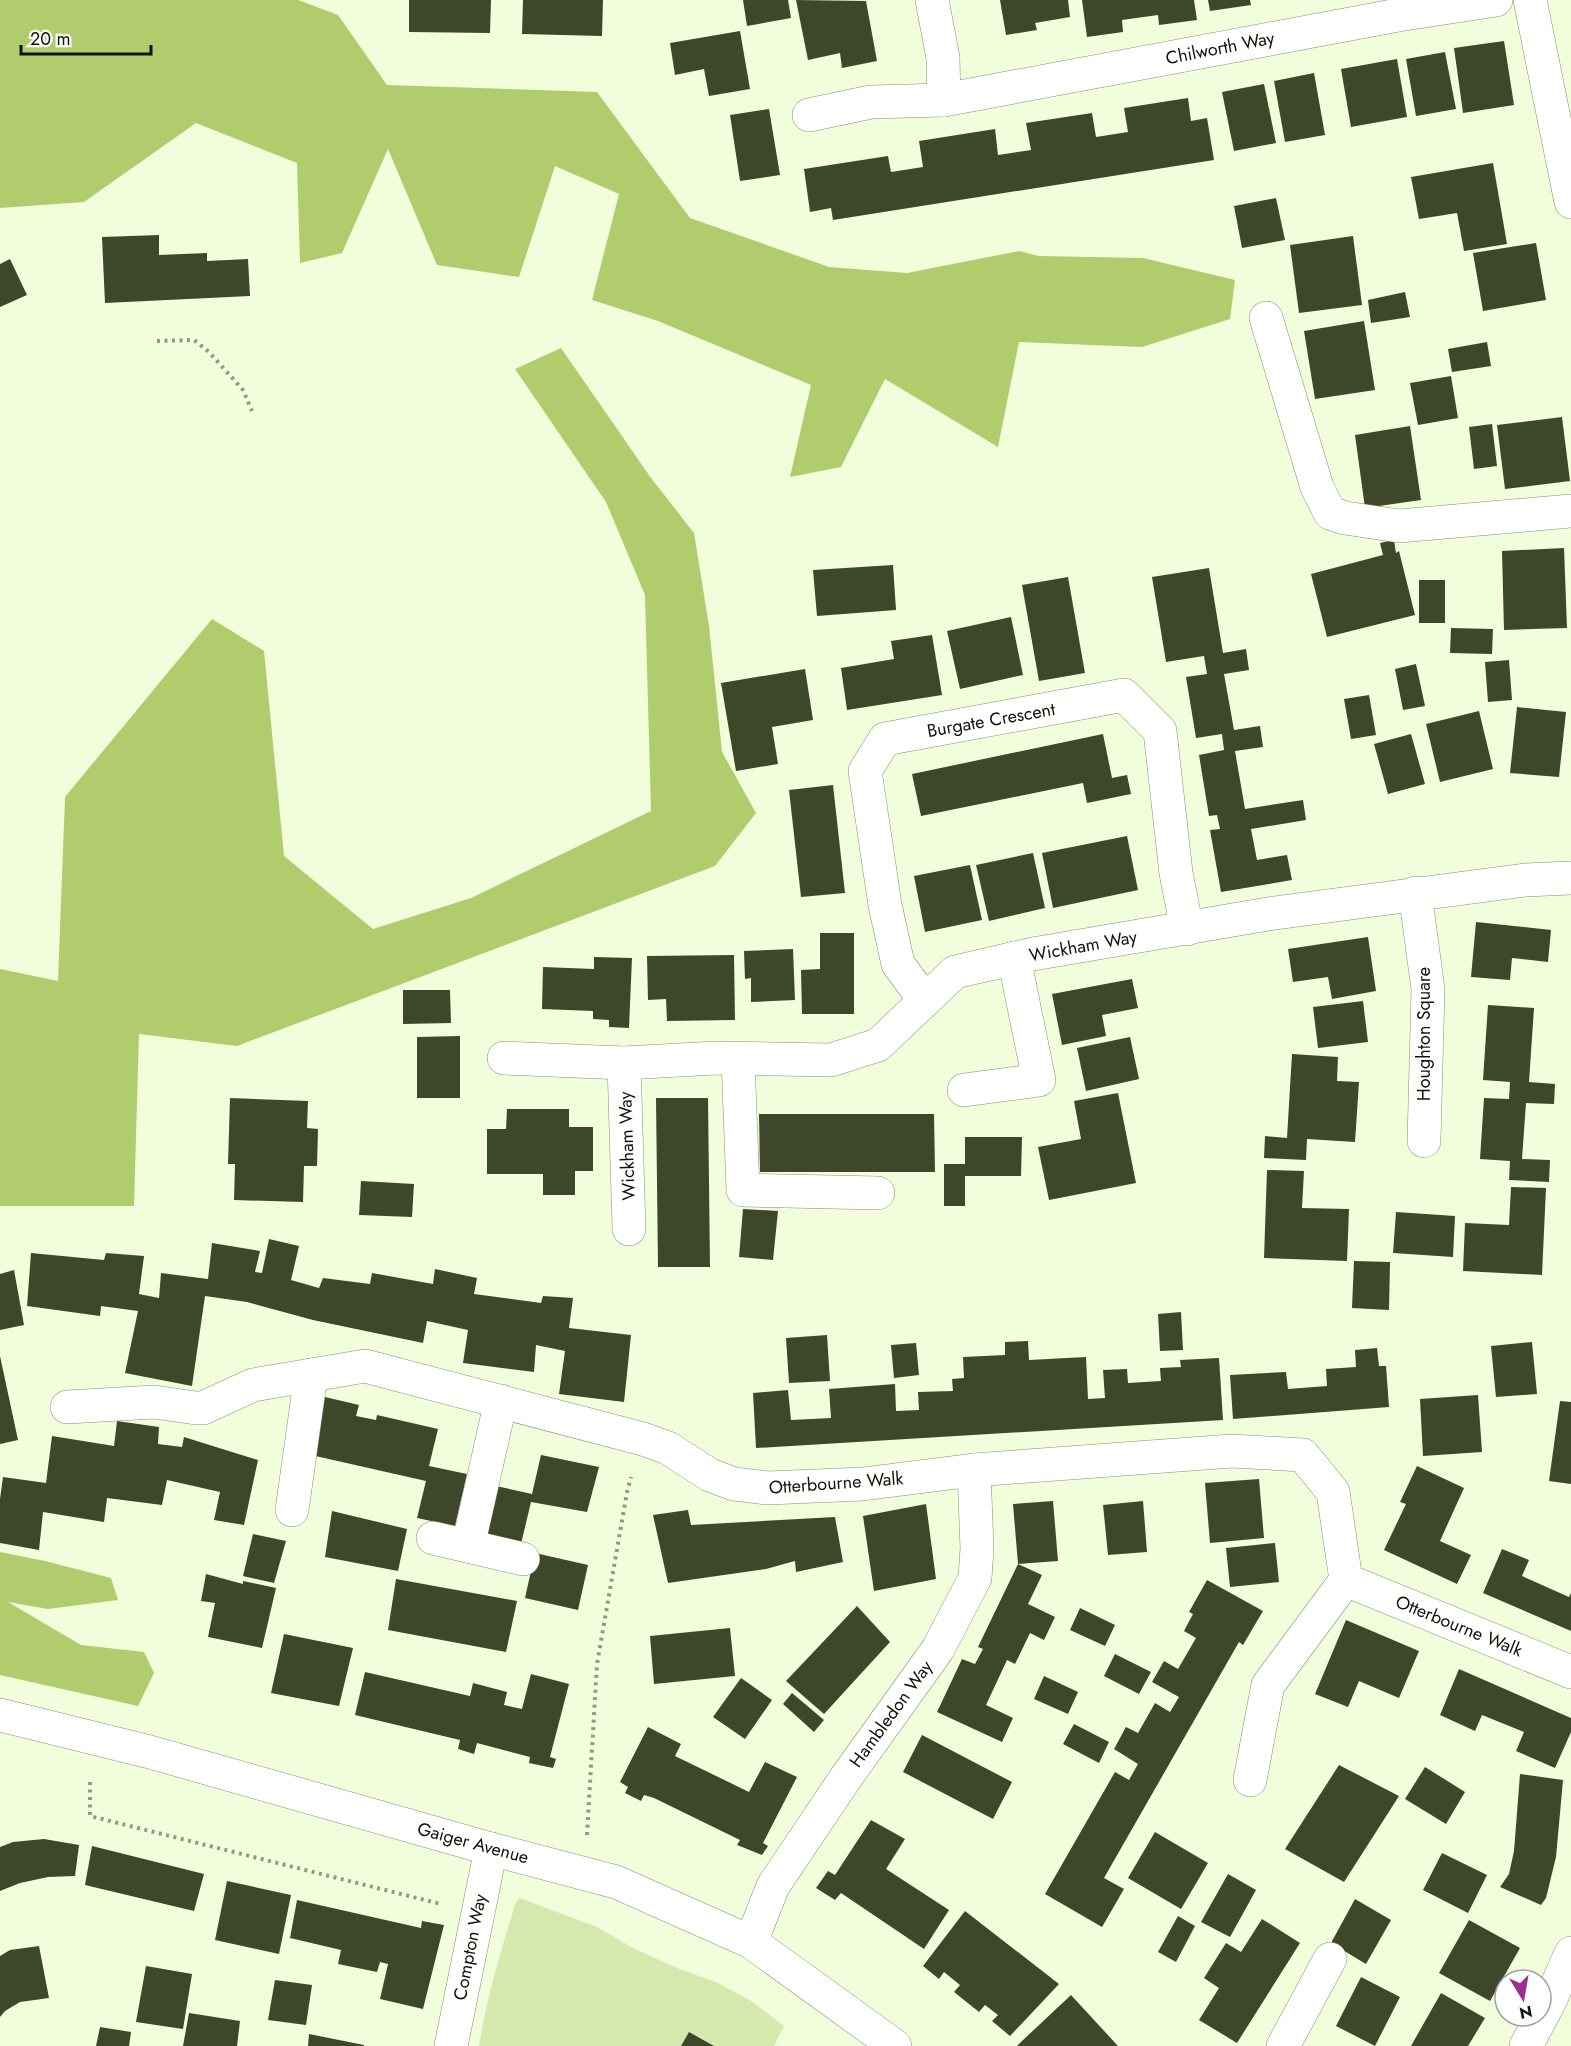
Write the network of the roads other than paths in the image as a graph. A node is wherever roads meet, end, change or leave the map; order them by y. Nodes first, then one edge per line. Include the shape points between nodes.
1 (932, 0) edge
2 (1496, 0) edge
3 (1530, 0) edge
4 (944, 100) junction
5 (808, 115) dead end
6 (1571, 202) edge
7 (1266, 318) dead end
8 (1571, 511) edge
9 (1571, 878) edge
10 (1415, 893) junction
11 (1187, 929) junction
12 (1014, 958) junction
13 (924, 999) junction
14 (504, 1058) dead end
15 (738, 1059) junction
16 (624, 1063) junction
17 (964, 1090) dead end
18 (1424, 1141) dead end
19 (878, 1193) dead end
20 (629, 1229) dead end
21 (311, 1375) junction
22 (501, 1401) junction
23 (67, 1407) dead end
24 (974, 1470) junction
25 (292, 1510) dead end
26 (433, 1538) dead end
27 (468, 1546) junction
28 (523, 1559) dead end
29 (1346, 1580) junction
30 (1571, 1672) edge
31 (5, 1720) edge
32 (1250, 1780) dead end
33 (491, 1849) junction
34 (751, 1942) junction
35 (1571, 1953) edge
36 (1330, 1959) dead end
37 (1560, 2008) edge
38 (451, 2046) edge
39 (895, 2046) edge
40 (1283, 2046) edge
41 (1526, 2046) edge

1 - 4 street via 943,58
2 - 4 street, Chilworth Way
3 - 6 street
4 - 5 street, Chilworth Way via 871,102
7 - 8 street via 1317,487 1330,513 1399,526
9 - 10 street, Wickham Way
10 - 11 street, Wickham Way
10 - 18 street, Houghton Square via 1428,989
11 - 12 street, Wickham Way
11 - 13 street, Burgate Crescent via 1176,873 1160,730 1124,695 885,740 865,771 868,793 898,964
12 - 13 street, Wickham Way via 955,972
12 - 17 street via 1039,1080
13 - 15 street, Wickham Way via 878,1045 869,1048 831,1060
14 - 16 street, Wickham Way
15 - 16 street, Wickham Way
15 - 19 street via 742,1190
16 - 20 street, Wickham Way
21 - 22 street, Otterbourne Walk via 365,1366
21 - 23 street, Otterbourne Walk via 253,1385 203,1408 153,1402
21 - 25 street
22 - 24 street, Otterbourne Walk via 643,1439 668,1448 710,1475 734,1484 768,1488 863,1484
22 - 27 street
24 - 29 street, Otterbourne Walk via 1232,1451 1303,1455 1333,1492
24 - 34 street, Hambledon Way via 975,1578 938,1649 773,1886
26 - 27 street
27 - 28 street
29 - 30 street, Otterbourne Walk
29 - 32 street via 1268,1685
31 - 33 street, Gaiger Avenue via 150,1752
33 - 34 street, Gaiger Avenue via 616,1881
33 - 38 street, Compton Way
34 - 39 street, Gaiger Avenue
35 - 37 street
36 - 40 street
37 - 41 street

